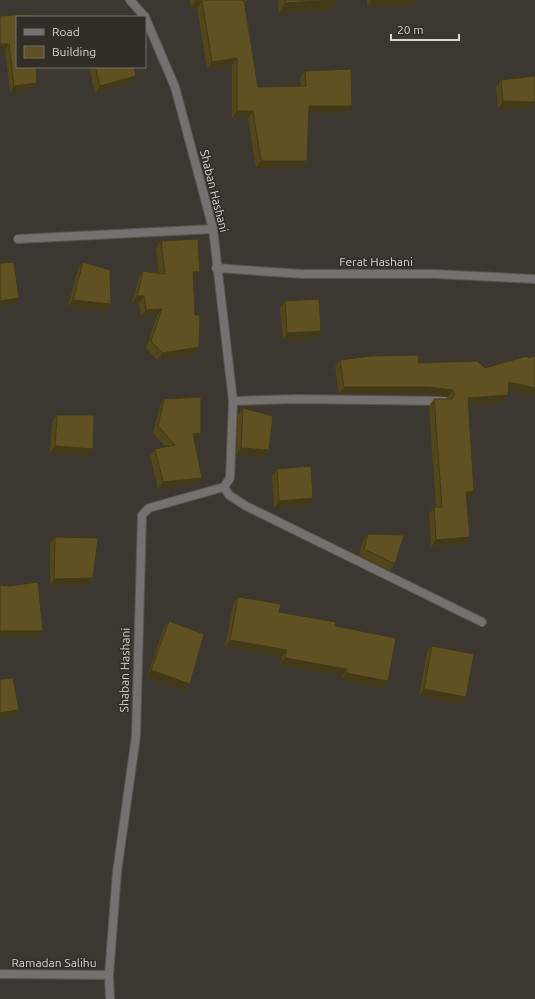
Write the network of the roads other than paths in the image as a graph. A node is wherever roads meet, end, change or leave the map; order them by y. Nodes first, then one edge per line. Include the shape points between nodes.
1 (130, 0) edge
2 (144, 16) edge
3 (146, 19) edge
4 (213, 229) junction
5 (18, 239) dead end
6 (216, 268) junction
7 (535, 279) edge
8 (233, 401) junction
9 (445, 401) edge
10 (224, 486) junction
11 (482, 622) dead end
12 (0, 974) edge
13 (109, 975) junction
14 (110, 999) edge

1 - 2 street, Shaban Hashani
3 - 4 street, Shaban Hashani via 176,87
4 - 5 street
4 - 6 street, Shaban Hashani
6 - 7 street, Ferat Hashani via 302,274 435,274
6 - 8 street, Shaban Hashani
8 - 9 street
8 - 10 street, Shaban Hashani via 230,478
10 - 11 street via 229,495 246,506
10 - 13 street, Shaban Hashani via 150,508 142,515 136,736 116,872
12 - 13 street, Ramadan Salihu
13 - 14 street, Shaban Hashani

